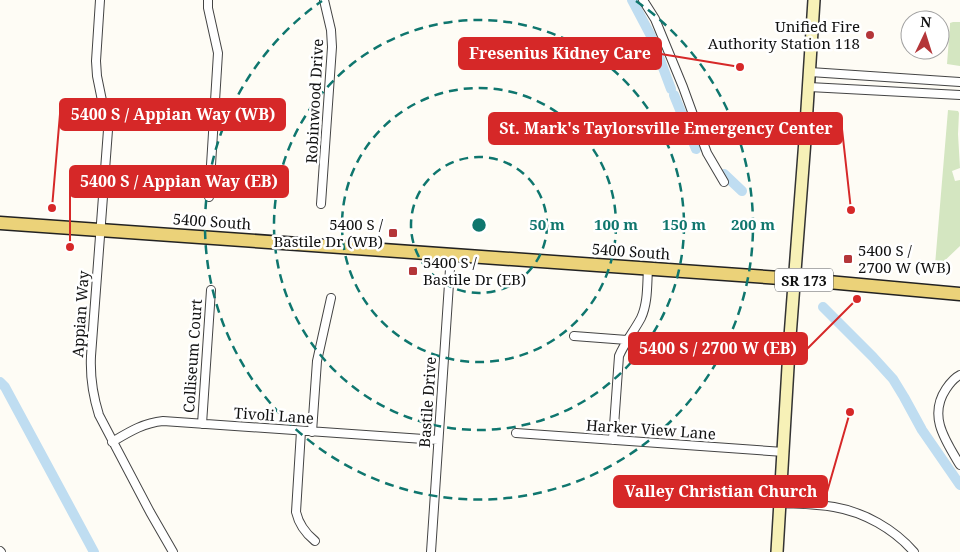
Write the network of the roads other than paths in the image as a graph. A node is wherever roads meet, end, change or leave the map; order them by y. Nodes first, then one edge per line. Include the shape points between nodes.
1 (100, 0) edge
2 (208, 0) edge
3 (324, 0) edge
4 (643, 0) edge
5 (814, 0) edge
6 (810, 72) junction
7 (960, 82) edge
8 (809, 87) junction
9 (960, 95) edge
10 (724, 182) dead end
11 (209, 197) dead end
12 (321, 204) dead end
13 (0, 222) edge
14 (100, 230) junction
15 (451, 254) junction
16 (648, 268) junction
17 (795, 279) junction
18 (211, 290) dead end
19 (960, 294) edge
20 (331, 298) dead end
21 (574, 336) dead end
22 (626, 340) junction
23 (960, 375) edge
24 (202, 424) junction
25 (301, 431) junction
26 (312, 432) junction
27 (516, 433) dead end
28 (438, 440) junction
29 (613, 440) junction
30 (112, 442) junction
31 (784, 452) junction
32 (960, 465) edge
33 (780, 503) junction
34 (315, 541) dead end
35 (173, 552) edge
36 (431, 552) edge
37 (777, 552) edge
38 (914, 552) edge

1 - 14 street, Appian Way via 96,61 108,130
2 - 11 street via 218,53
3 - 12 street, Robinwood Drive via 332,48
4 - 10 street via 655,19 707,153
5 - 6 main road
6 - 7 street
6 - 8 main road
8 - 9 street
8 - 17 main road
13 - 14 main road, 5400 South / SR 173
14 - 15 main road, 5400 South / SR 173
14 - 30 street, Appian Way via 91,376 99,416
15 - 16 main road, 5400 South / SR 173
15 - 28 street, Bastile Drive
16 - 17 main road, 5400 South / SR 173
16 - 22 street via 645,306
17 - 19 main road, 5400 South / SR 173
17 - 31 main road
18 - 24 street, Colliseum Court
20 - 26 street via 317,361
21 - 22 street
22 - 29 street via 618,363
23 - 32 street via 942,396 937,417 943,436
24 - 25 street, Tivoli Lane
24 - 30 street, Tivoli Lane via 154,422
25 - 26 street, Tivoli Lane
25 - 34 street via 296,512 301,526
26 - 28 street, Tivoli Lane
27 - 29 street, Harker View Lane
28 - 36 street, Bastile Drive
29 - 31 street, Harker View Lane
30 - 35 street, Appian Way
31 - 33 main road
33 - 37 main road
33 - 38 street via 834,507 859,514 882,525

